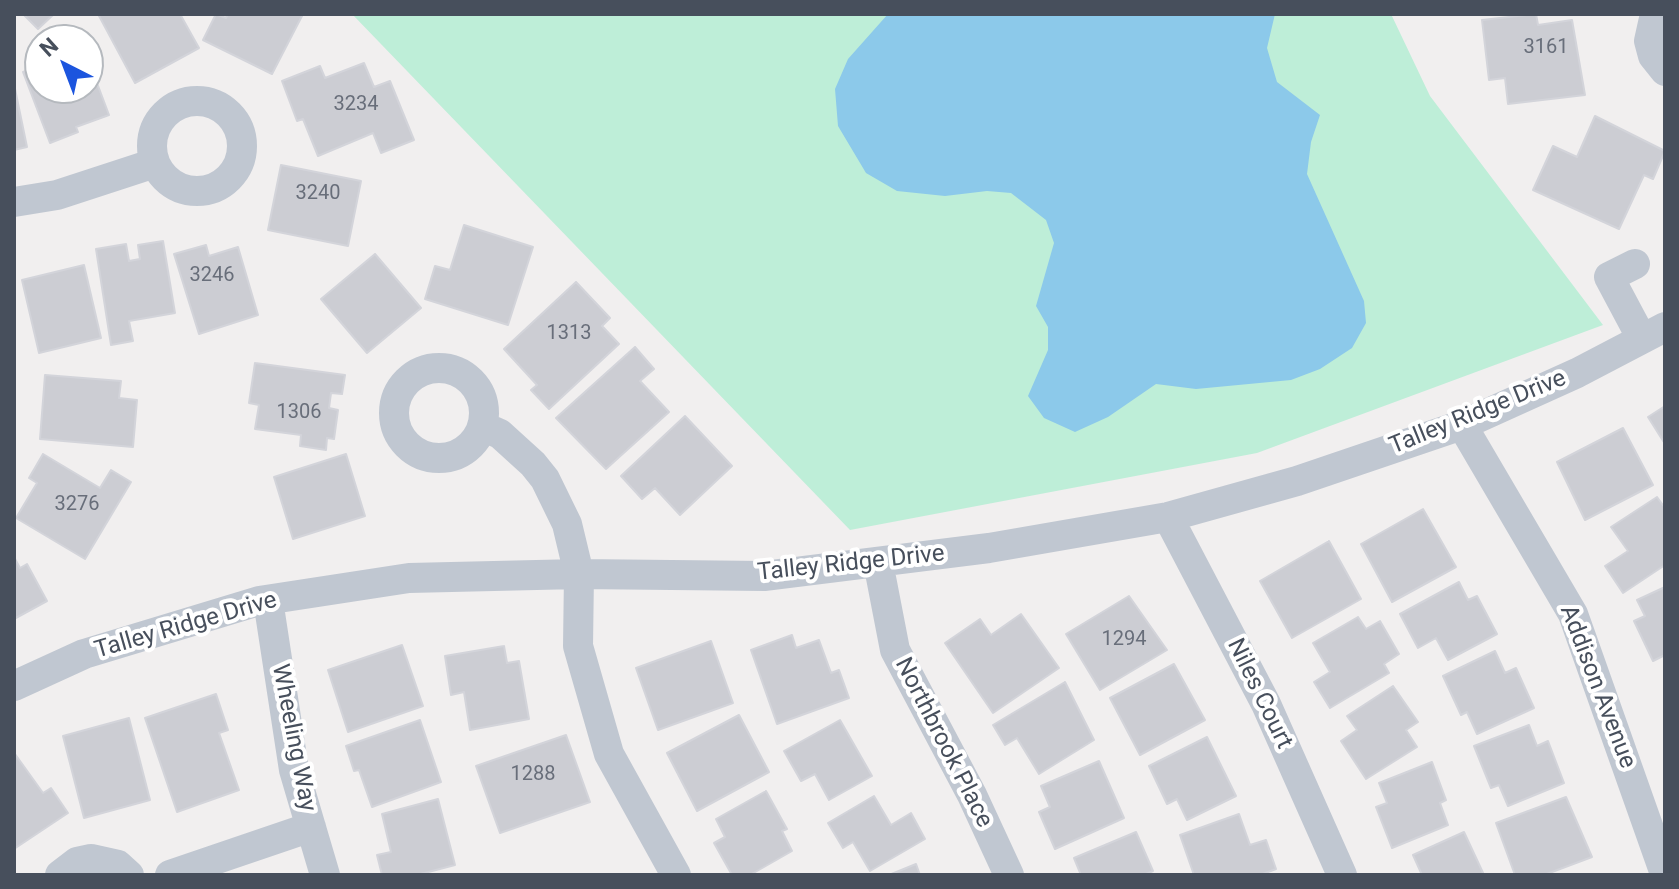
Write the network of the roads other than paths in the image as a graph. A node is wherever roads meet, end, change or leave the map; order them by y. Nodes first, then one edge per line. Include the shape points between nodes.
1 (1655, 14) edge
2 (1665, 71) edge
3 (155, 163) dead end
4 (14, 202) edge
5 (1635, 264) dead end
6 (1653, 333) edge
7 (1462, 425) junction
8 (482, 426) dead end
9 (1168, 517) junction
10 (878, 562) junction
11 (579, 574) junction
12 (268, 600) junction
13 (14, 686) edge
14 (311, 827) junction
15 (1665, 874) edge
16 (60, 875) edge
17 (129, 875) edge
18 (170, 875) edge
19 (325, 875) edge
20 (676, 875) edge
21 (1009, 875) edge
22 (1342, 875) edge

1 - 2 street via 1649,41
3 - 4 street via 57,195
5 - 6 street via 1609,277
6 - 7 street, Talley Ridge Drive
7 - 9 street, Talley Ridge Drive via 1297,481
7 - 15 street, Addison Avenue via 1573,614
8 - 11 street via 500,434 545,479 567,524
9 - 10 street, Talley Ridge Drive
9 - 22 street, Niles Court via 1266,704
10 - 11 street, Talley Ridge Drive via 764,576
10 - 21 street, Northbrook Place via 895,650
11 - 12 street, Talley Ridge Drive via 409,578
11 - 20 street via 578,646 609,754
12 - 13 street, Talley Ridge Drive via 84,654
12 - 14 street, Wheeling Way via 294,770
14 - 18 street
14 - 19 street, Wheeling Way
16 - 17 street via 91,859 118,865

